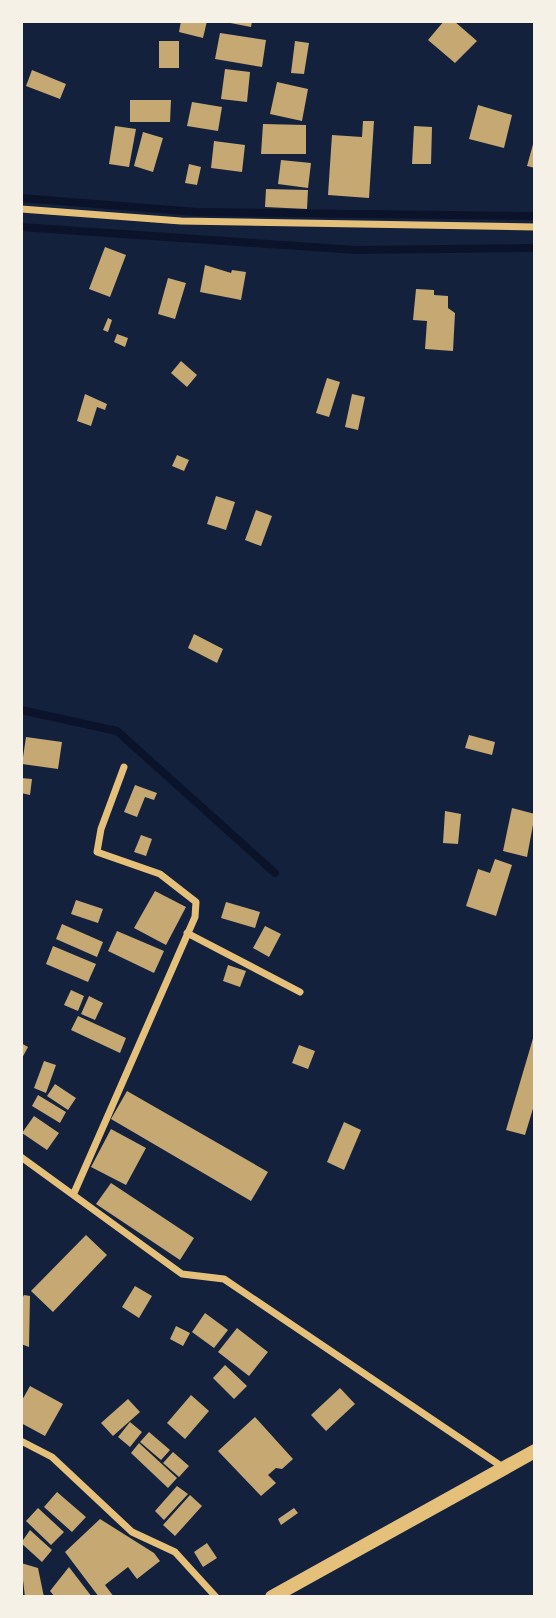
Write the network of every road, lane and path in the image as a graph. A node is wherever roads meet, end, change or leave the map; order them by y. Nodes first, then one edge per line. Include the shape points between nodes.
1 (21, 209) edge
2 (535, 227) edge
3 (124, 767) dead end
4 (187, 933) junction
5 (300, 992) dead end
6 (21, 1157) edge
7 (74, 1193) junction
8 (21, 1441) edge
9 (535, 1451) edge
10 (505, 1468) junction
11 (216, 1597) edge
12 (272, 1597) edge

1 - 2 street via 181,221
3 - 4 street via 97,852 160,874 187,892 196,902
4 - 5 street
4 - 7 street
6 - 7 street
7 - 10 street via 182,1274 224,1279
8 - 11 street via 52,1457 132,1532 175,1552
9 - 10 main road
10 - 12 main road

